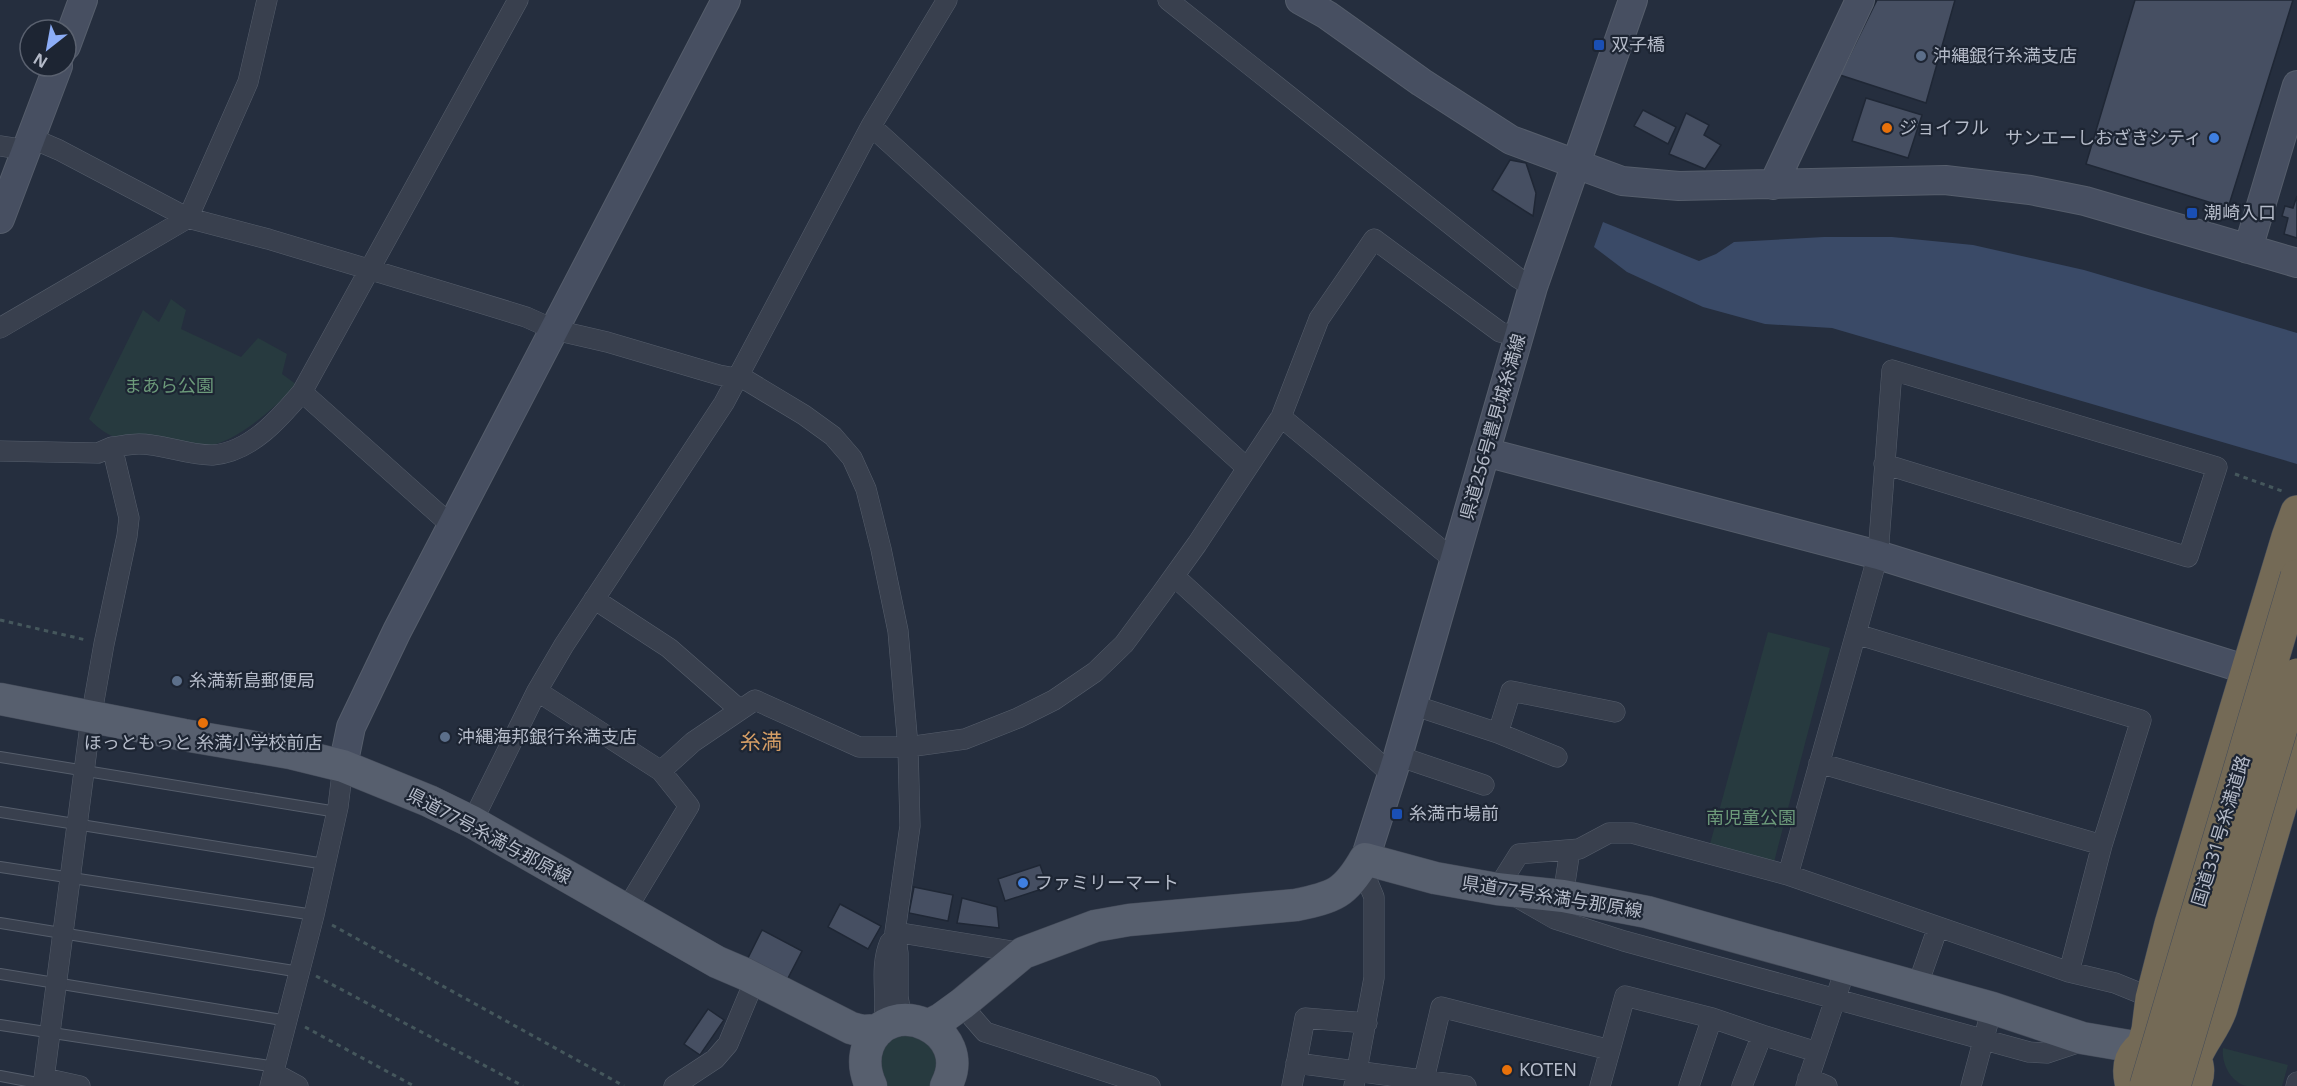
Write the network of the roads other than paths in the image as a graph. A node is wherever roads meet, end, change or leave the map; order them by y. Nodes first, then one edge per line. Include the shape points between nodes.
1 (83, 0) edge
2 (267, 0) edge
3 (519, 0) edge
4 (726, 0) edge
5 (947, 0) edge
6 (1168, 0) edge
7 (1301, 0) edge
8 (1633, 0) edge
9 (1860, 0) edge
10 (76, 18) edge
11 (52, 78) edge
12 (2297, 85) edge
13 (871, 126) junction
14 (19, 145) edge
15 (1575, 164) junction
16 (1773, 185) junction
17 (188, 218) junction
18 (0, 219) edge
19 (2248, 249) junction
20 (2297, 263) edge
21 (370, 270) junction
22 (1533, 287) junction
23 (0, 328) edge
24 (555, 330) junction
25 (1518, 336) junction
26 (737, 378) junction
27 (303, 392) junction
28 (1281, 417) junction
29 (112, 447) junction
30 (0, 452) edge
31 (1485, 452) junction
32 (1884, 464) junction
33 (1247, 468) junction
34 (2292, 502) edge
35 (452, 526) junction
36 (1878, 555) junction
37 (1455, 561) junction
38 (1174, 576) junction
39 (2297, 576) edge
40 (594, 598) junction
41 (1856, 634) junction
42 (2247, 670) junction
43 (2297, 675) edge
44 (537, 691) junction
45 (0, 699) edge
46 (1413, 705) junction
47 (740, 710) junction
48 (1615, 712) dead end
49 (91, 718) junction
50 (1498, 733) junction
51 (908, 747) junction
52 (2297, 749) edge
53 (1557, 757) dead end
54 (0, 758) edge
55 (1819, 763) junction
56 (343, 766) junction
57 (1395, 766) junction
58 (85, 771) junction
59 (661, 771) junction
60 (1484, 785) dead end
61 (0, 812) edge
62 (337, 812) junction
63 (471, 822) junction
64 (78, 824) junction
65 (2102, 845) junction
66 (1570, 850) junction
67 (1363, 862) junction
68 (325, 864) junction
69 (0, 867) edge
70 (1788, 875) junction
71 (70, 878) junction
72 (1502, 890) junction
73 (1563, 896) junction
74 (626, 910) junction
75 (314, 915) junction
76 (0, 923) edge
77 (1938, 927) junction
78 (895, 932) junction
79 (64, 933) junction
80 (1072, 935) junction
81 (1023, 953) junction
82 (717, 962) junction
83 (1846, 967) junction
84 (300, 972) junction
85 (2069, 972) junction
86 (0, 974) edge
87 (57, 983) junction
88 (1917, 987) junction
89 (751, 989) junction
90 (2152, 998) junction
91 (1835, 999) junction
92 (1992, 1008) junction
93 (972, 1017) junction
94 (1712, 1018) junction
95 (288, 1021) junction
96 (1367, 1023) junction
97 (0, 1025) edge
98 (2042, 1026) junction
99 (50, 1032) junction
100 (1762, 1035) junction
101 (1982, 1039) junction
102 (2077, 1043) junction
103 (2142, 1047) junction
104 (926, 1049) edge
105 (1610, 1050) junction
106 (1817, 1052) junction
107 (1296, 1063) junction
108 (0, 1076) edge
109 (273, 1076) edge
110 (868, 1076) edge
111 (1356, 1078) edge
112 (2194, 1078) edge
113 (1424, 1079) junction
114 (44, 1082) edge
115 (1807, 1082) edge
116 (2136, 1083) edge
117 (80, 1086) edge
118 (298, 1086) edge
119 (674, 1086) edge
120 (1150, 1086) edge
121 (1292, 1086) edge
122 (1466, 1086) edge
123 (1600, 1086) edge
124 (1689, 1086) edge
125 (1742, 1086) edge
126 (1827, 1086) edge
127 (1971, 1086) edge

1 - 10 street
2 - 17 street via 248,82
3 - 21 street
4 - 24 street
5 - 13 street
6 - 22 street
7 - 15 street via 1511,140
8 - 15 street, 県道256号豊見城糸満線
9 - 16 street
11 - 14 street
12 - 19 street
13 - 26 street
13 - 33 street
14 - 17 street via 59,150
14 - 18 street
15 - 16 street via 1622,181 1679,186
15 - 22 street, 県道256号豊見城糸満線
16 - 19 street via 1945,180 2030,190 2085,201
17 - 21 street
17 - 23 street
19 - 20 street
21 - 24 street
21 - 27 street
22 - 25 street, 県道256号豊見城糸満線
24 - 26 street
24 - 35 street
25 - 28 street via 1500,332 1374,239 1319,320
25 - 31 street, 県道256号豊見城糸満線
26 - 40 street via 705,433
26 - 51 street via 756,384 827,432 858,470 872,509 898,631
27 - 29 street via 270,428 228,451 213,454 140,444
27 - 35 street
28 - 33 street
28 - 37 street
29 - 30 street via 98,453
29 - 49 street via 129,518
31 - 36 street
31 - 37 street, 県道256号豊見城糸満線
32 - 32 street via 1892,370 2217,467 2188,557
32 - 36 street
33 - 38 street
34 - 42 highway via 2288,537
35 - 56 street via 356,717
36 - 41 street
36 - 42 street
37 - 46 street, 県道256号豊見城糸満線
38 - 51 street via 1124,644 1095,672 1054,700 964,739
38 - 57 street
39 - 116 highway, 国道331号糸満道路, bridge
40 - 44 street
40 - 47 street via 669,648
41 - 55 street
41 - 65 street via 2141,720
42 - 90 highway
43 - 112 highway, 国道331号糸満道路, bridge
44 - 59 street
44 - 63 street
45 - 49 main road, 県道77号糸満与那原線
46 - 50 street
46 - 57 street, 県道256号豊見城糸満線
47 - 51 street via 755,700 859,747
47 - 59 street via 693,742
48 - 50 street via 1511,691
49 - 56 main road, 県道77号糸満与那原線
49 - 58 street
50 - 53 street
51 - 78 street via 910,826
52 - 112 highway via 2221,1008 2198,1048
54 - 58 lane
55 - 65 street
55 - 70 street
56 - 62 street
56 - 63 main road, 県道77号糸満与那原線
57 - 60 street
57 - 67 street, 県道256号豊見城糸満線
58 - 62 lane
58 - 64 street
59 - 74 street via 689,806
61 - 64 lane
62 - 68 street
63 - 74 main road, 県道77号糸満与那原線
64 - 68 lane
64 - 71 street
65 - 85 street
66 - 70 street via 1609,833 1632,833
66 - 72 street via 1519,854
66 - 73 street
67 - 72 main road, 県道77号糸満与那原線
67 - 80 main road via 1352,882 1317,901 1129,920
67 - 96 street via 1374,897 1374,978
68 - 75 street
69 - 71 lane
70 - 77 street
71 - 75 lane
71 - 79 street
72 - 73 main road, 県道77号糸満与那原線
72 - 91 street via 1556,919
73 - 83 main road, 県道77号糸満与那原線 via 1647,912
74 - 82 main road, 県道77号糸満与那原線
75 - 84 street
76 - 79 lane
77 - 85 street
77 - 88 street
78 - 81 street
78 - 104 street via 884,962 886,1011
79 - 84 lane
79 - 87 street
80 - 81 main road
80 - 93 main road
81 - 104 main road via 941,1019
82 - 89 main road, 県道77号糸満与那原線
82 - 104 main road, 県道77号糸満与那原線 via 841,1024
83 - 88 main road, 県道77号糸満与那原線
83 - 91 street
84 - 95 street
85 - 90 street via 2108,981
86 - 87 lane
87 - 95 lane
87 - 99 street
88 - 92 main road, 県道77号糸満与那原線
89 - 110 main road, 県道77号糸満与那原線 via 854,1054
89 - 119 street via 728,1044 715,1059
90 - 103 highway
91 - 101 street
91 - 106 street
92 - 98 main road, 県道77号糸満与那原線
92 - 101 street
93 - 104 main road
93 - 120 street via 985,1032
94 - 100 street
94 - 105 street via 1625,996
94 - 124 street
95 - 109 street
96 - 107 street via 1305,1018
96 - 111 street
97 - 99 lane
98 - 102 main road, 県道77号糸満与那原線
98 - 103 main road, 県道77号糸満与那原線 via 2082,1038
99 - 109 lane
99 - 114 street
100 - 106 street
100 - 125 street
101 - 102 street via 2046,1053
101 - 127 street
102 - 116 main road, 県道77号糸満与那原線
103 - 112 highway via 2172,1041 2189,1053
103 - 116 highway via 2132,1060
104 - 110 main road via 870,1043 865,1054
105 - 113 street via 1441,1006
105 - 123 street
106 - 115 street
107 - 111 street
107 - 121 street
108 - 114 lane
109 - 118 street
111 - 113 street
113 - 122 street
114 - 117 street
115 - 126 street

